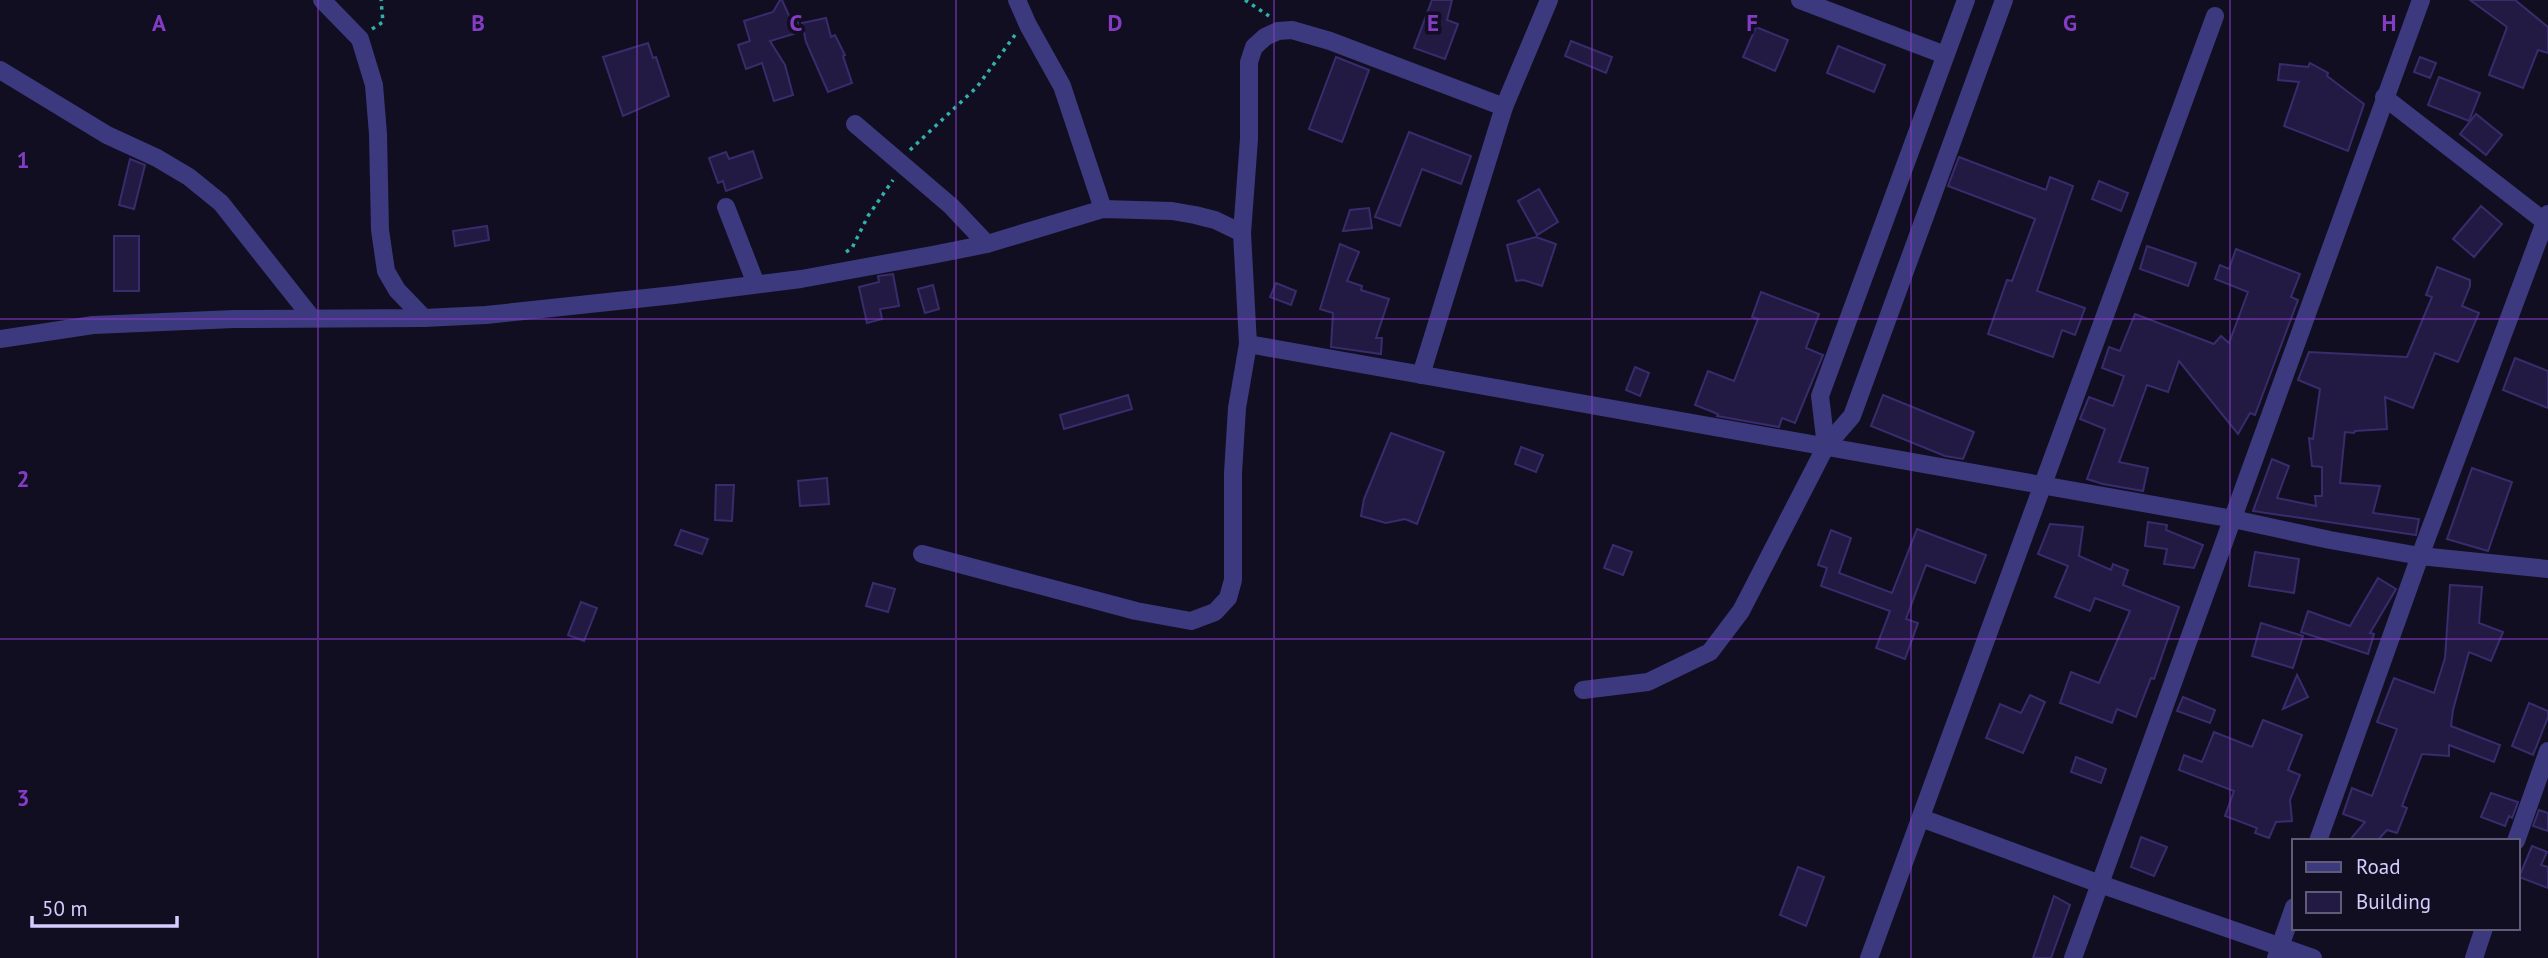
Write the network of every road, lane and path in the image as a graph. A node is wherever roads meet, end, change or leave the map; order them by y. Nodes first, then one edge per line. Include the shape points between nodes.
1 (322, 0) edge
2 (381, 0) edge
3 (1017, 0) edge
4 (1549, 0) edge
5 (1800, 0) edge
6 (1965, 0) edge
7 (2004, 0) edge
8 (2421, 0) edge
9 (2215, 16) dead end
10 (360, 39) junction
11 (1945, 55) junction
12 (0, 71) edge
13 (2384, 97) junction
14 (1504, 107) junction
15 (855, 124) dead end
16 (726, 207) dead end
17 (1104, 209) junction
18 (2547, 220) edge
19 (1242, 233) junction
20 (987, 244) junction
21 (756, 284) junction
22 (312, 318) junction
23 (424, 318) junction
24 (0, 339) edge
25 (1248, 344) junction
26 (1421, 375) junction
27 (1826, 446) junction
28 (2041, 486) junction
29 (2233, 519) junction
30 (922, 554) dead end
31 (2420, 556) junction
32 (2548, 569) edge
33 (1583, 690) dead end
34 (2548, 751) edge
35 (1921, 818) junction
36 (2319, 839) edge
37 (2517, 839) edge
38 (2100, 884) junction
39 (2292, 913) edge
40 (2483, 930) edge
41 (2278, 952) edge
42 (1869, 958) edge
43 (2073, 958) edge
44 (2313, 958) edge
45 (2474, 958) edge

1 - 10 street
2 - 10 path via 383,22
3 - 17 street via 1062,86
4 - 14 street
5 - 11 street
6 - 11 street
7 - 27 street via 1852,416
8 - 13 street
9 - 28 street
10 - 23 street via 374,85 386,271
11 - 27 street via 1820,396
12 - 22 street via 189,177 221,203
13 - 18 street
13 - 29 street
14 - 19 street via 1330,41 1292,30 1271,34 1254,47 1249,62
14 - 26 street
15 - 20 street via 941,196
16 - 21 street
17 - 19 street via 1195,215
17 - 20 street
18 - 31 street
19 - 25 street
20 - 21 street
21 - 23 street
22 - 23 street
22 - 24 street via 93,325
25 - 26 street
25 - 30 street via 1237,408 1233,580 1228,598 1215,612 1191,621 1136,611
26 - 27 street
27 - 28 street
27 - 33 street via 1741,611 1710,652 1648,682
28 - 29 street
28 - 35 street
29 - 31 street
29 - 38 street
31 - 32 street
31 - 36 street
34 - 37 street
35 - 38 street
35 - 42 street
38 - 41 street
38 - 43 street
39 - 41 street
40 - 45 street
41 - 44 street

